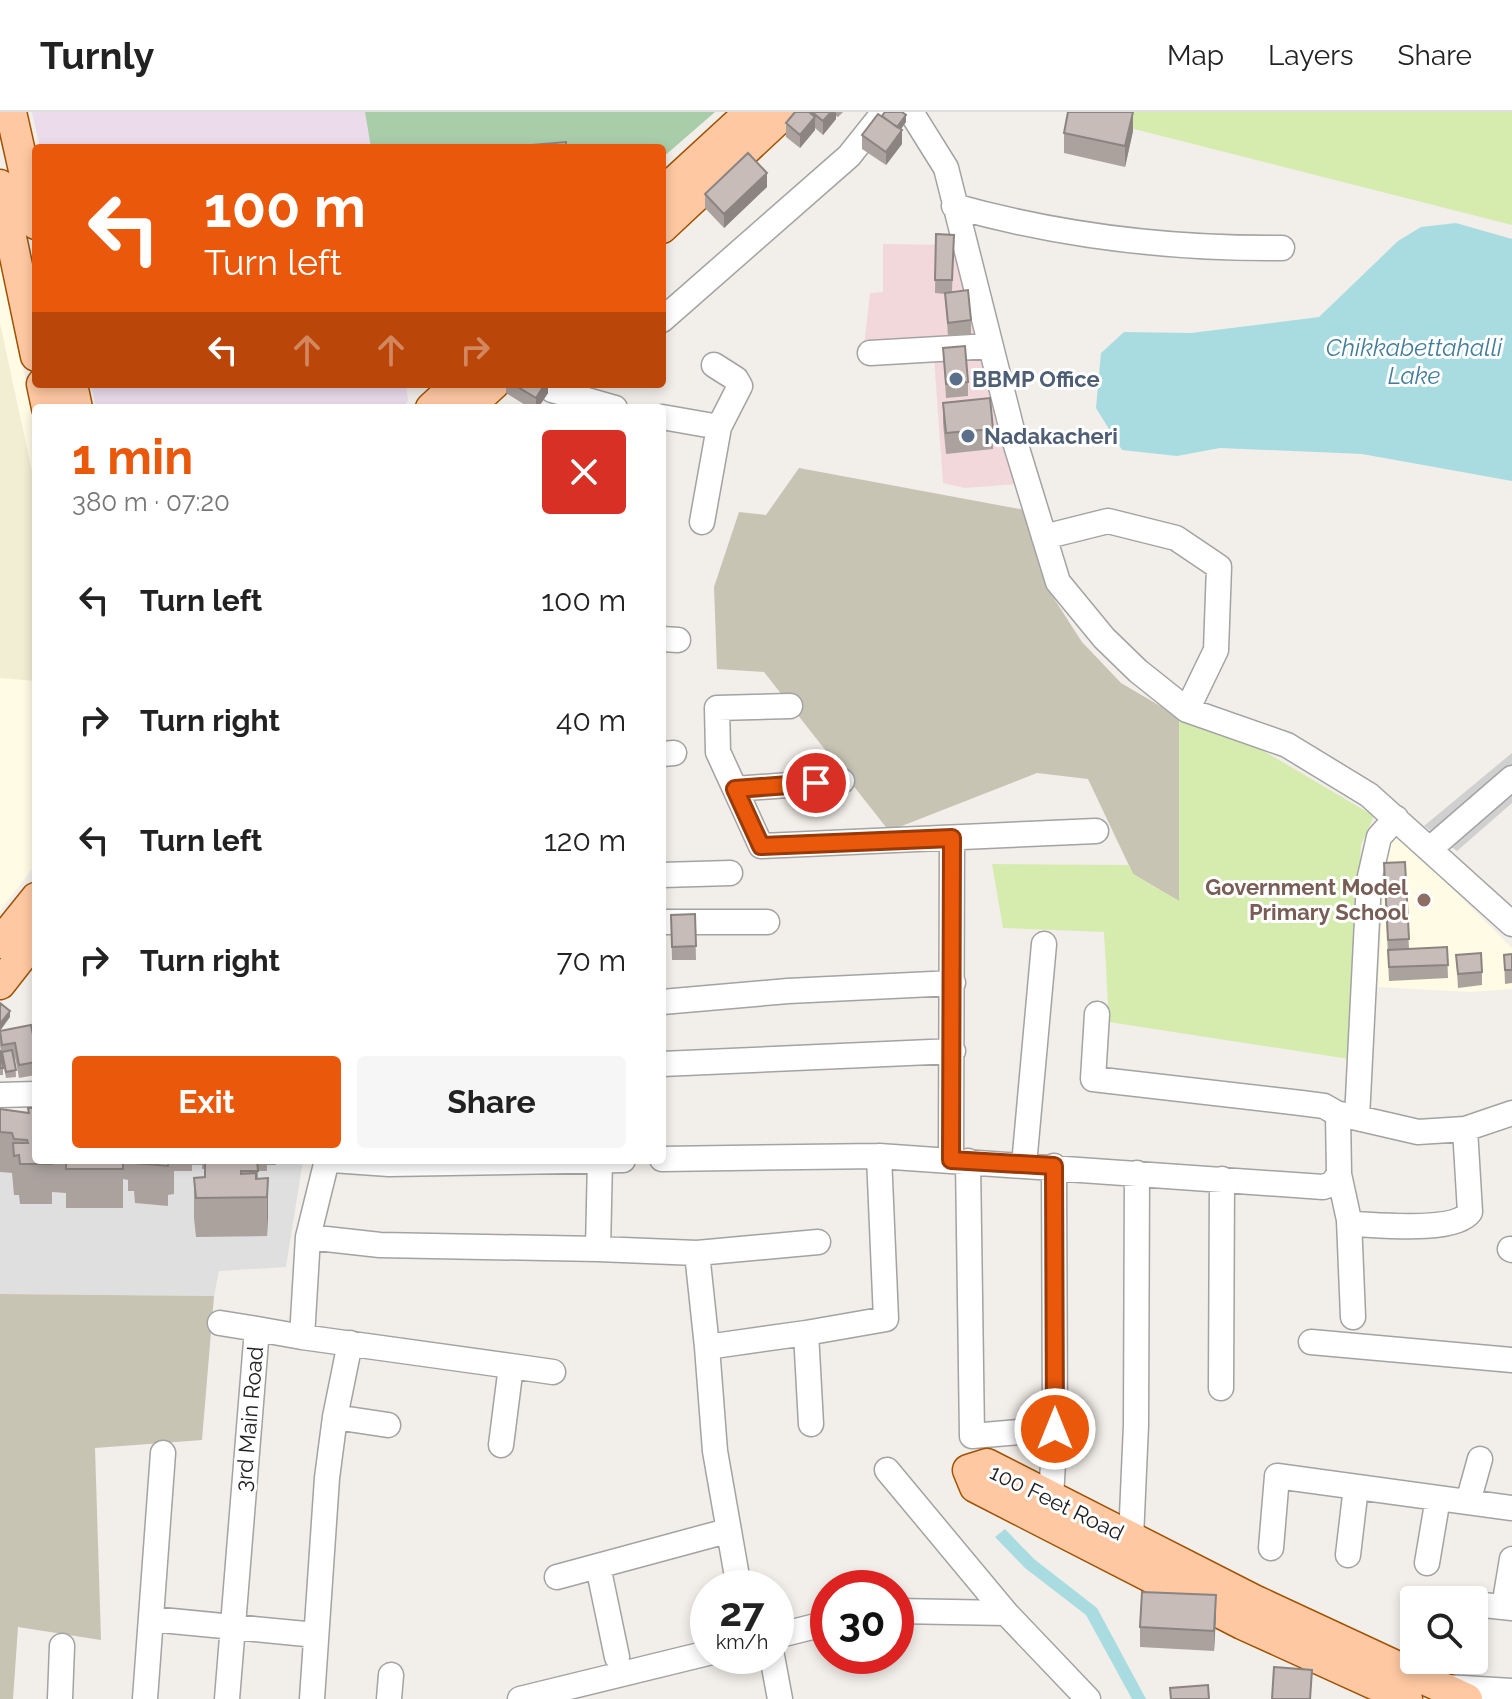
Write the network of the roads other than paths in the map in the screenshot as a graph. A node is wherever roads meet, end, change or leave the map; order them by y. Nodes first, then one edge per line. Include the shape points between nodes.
1 (11, 112) edge
2 (750, 112) edge
3 (786, 112) edge
4 (884, 112) edge
5 (911, 112) edge
6 (0, 185) edge
7 (666, 189) edge
8 (32, 206) edge
9 (954, 206) junction
10 (666, 224) edge
11 (1282, 248) dead end
12 (666, 316) edge
13 (32, 337) edge
14 (990, 346) junction
15 (870, 353) dead end
16 (714, 365) dead end
17 (453, 388) edge
18 (490, 388) edge
19 (555, 388) edge
20 (435, 404) edge
21 (472, 404) edge
22 (600, 404) edge
23 (666, 418) edge
24 (719, 427) junction
25 (702, 522) dead end
26 (1044, 537) junction
27 (790, 706) dead end
28 (1187, 710) junction
29 (1512, 778) edge
30 (842, 781) dead end
31 (735, 789) junction
32 (1396, 818) junction
33 (1096, 831) dead end
34 (952, 838) junction
35 (1431, 848) junction
36 (730, 873) dead end
37 (666, 875) edge
38 (32, 903) edge
39 (1502, 904) edge
40 (666, 922) edge
41 (767, 922) dead end
42 (1512, 924) edge
43 (0, 943) edge
44 (32, 943) edge
45 (1044, 944) dead end
46 (953, 983) junction
47 (0, 984) edge
48 (666, 1002) edge
49 (1097, 1014) dead end
50 (953, 1051) junction
51 (666, 1064) edge
52 (32, 1094) edge
53 (0, 1095) edge
54 (1512, 1113) edge
55 (1347, 1116) junction
56 (1465, 1129) junction
57 (879, 1156) junction
58 (666, 1159) edge
59 (960, 1160) junction
60 (328, 1164) edge
61 (600, 1164) edge
62 (1024, 1165) junction
63 (1054, 1166) junction
64 (1137, 1173) junction
65 (1339, 1174) junction
66 (1222, 1179) junction
67 (1349, 1220) junction
68 (308, 1237) junction
69 (818, 1242) dead end
70 (598, 1249) junction
71 (697, 1253) junction
72 (1353, 1317) dead end
73 (220, 1323) dead end
74 (257, 1329) junction
75 (806, 1333) junction
76 (302, 1337) junction
77 (1311, 1342) dead end
78 (350, 1343) junction
79 (707, 1347) junction
80 (1512, 1360) edge
81 (511, 1366) junction
82 (553, 1372) dead end
83 (1221, 1388) dead end
84 (335, 1417) junction
85 (811, 1424) dead end
86 (388, 1425) dead end
87 (1055, 1429) junction
88 (501, 1445) dead end
89 (163, 1453) dead end
90 (1480, 1459) dead end
91 (887, 1470) dead end
92 (1356, 1487) junction
93 (1051, 1497) junction
94 (1438, 1498) junction
95 (1468, 1502) junction
96 (1512, 1508) edge
97 (727, 1531) junction
98 (1131, 1538) junction
99 (1271, 1548) dead end
100 (1348, 1555) dead end
101 (1512, 1559) edge
102 (1427, 1563) dead end
103 (598, 1566) junction
104 (735, 1570) edge
105 (557, 1577) dead end
106 (1488, 1606) edge
107 (1508, 1608) edge
108 (914, 1611) edge
109 (1006, 1613) junction
110 (151, 1619) junction
111 (233, 1625) junction
112 (316, 1635) junction
113 (62, 1646) dead end
114 (617, 1657) dead end
115 (690, 1657) edge
116 (775, 1674) edge
117 (1512, 1691) edge
118 (1455, 1693) edge
119 (60, 1699) edge
120 (145, 1699) edge
121 (227, 1699) edge
122 (312, 1699) edge
123 (520, 1699) edge
124 (780, 1699) edge
125 (1088, 1699) edge
126 (1407, 1699) edge

1 - 8 main road
2 - 7 main road
3 - 10 main road
4 - 12 street via 849,156
5 - 9 street via 946,168
6 - 13 main road
9 - 11 street via 1027,226 1169,246
9 - 14 street
14 - 15 street
14 - 26 street
16 - 24 street via 740,386
17 - 20 main road
18 - 21 main road
19 - 22 street
23 - 24 street
24 - 25 street
26 - 28 street via 1058,582 1076,605 1138,671
26 - 28 street via 1108,521 1176,538 1219,567 1216,650
27 - 31 street via 717,708 718,752
28 - 32 street via 1287,745 1369,795
29 - 35 street
30 - 31 street
31 - 34 street via 761,846
32 - 35 street
32 - 55 street via 1379,837 1369,881
33 - 34 street
34 - 46 street
35 - 39 street
36 - 37 street
38 - 43 main road
39 - 42 street
40 - 41 street
44 - 47 main road
45 - 62 street
46 - 48 street
46 - 50 street
49 - 55 street via 1093,1079 1324,1106
50 - 51 street
50 - 59 street
52 - 53 street
54 - 56 street
55 - 56 street via 1418,1132
55 - 65 street
56 - 67 street via 1470,1165 1467,1217 1402,1227
57 - 58 street
57 - 59 street
57 - 75 street via 886,1319
59 - 62 street
59 - 87 street via 972,1436
60 - 68 street
61 - 70 street
62 - 63 street
63 - 64 street
63 - 87 street
64 - 66 street
64 - 98 street
65 - 66 street via 1323,1187
65 - 67 street
66 - 83 street
67 - 72 street
68 - 70 street via 380,1245
68 - 76 street
69 - 71 street
70 - 71 street
71 - 79 street
73 - 74 street
74 - 76 street, 3rd Main Road
74 - 111 street, 3rd Main Road
75 - 79 street
75 - 85 street
76 - 78 street, 3rd Main Road
77 - 80 street
78 - 81 street, 3rd Main Road
78 - 84 street
79 - 97 street
81 - 82 street, 3rd Main Road
81 - 88 street
84 - 86 street
84 - 112 street
87 - 93 street
89 - 110 street
90 - 95 street
91 - 109 street
92 - 94 street
92 - 99 street via 1277,1476
92 - 100 street
93 - 98 main road, 100 Feet Road
93 - 126 main road, 100 Feet Road via 987,1464 968,1470 975,1487 1242,1624
94 - 95 street
94 - 102 street
95 - 96 street
97 - 103 street
97 - 104 street
98 - 118 main road, 100 Feet Road
101 - 107 street
103 - 105 street
103 - 114 street
106 - 107 street
108 - 109 street
109 - 125 street
110 - 111 street
110 - 120 street
111 - 112 street
111 - 121 street, 3rd Main Road
112 - 122 street
113 - 119 street
115 - 123 street
116 - 124 street
117 - 118 street

